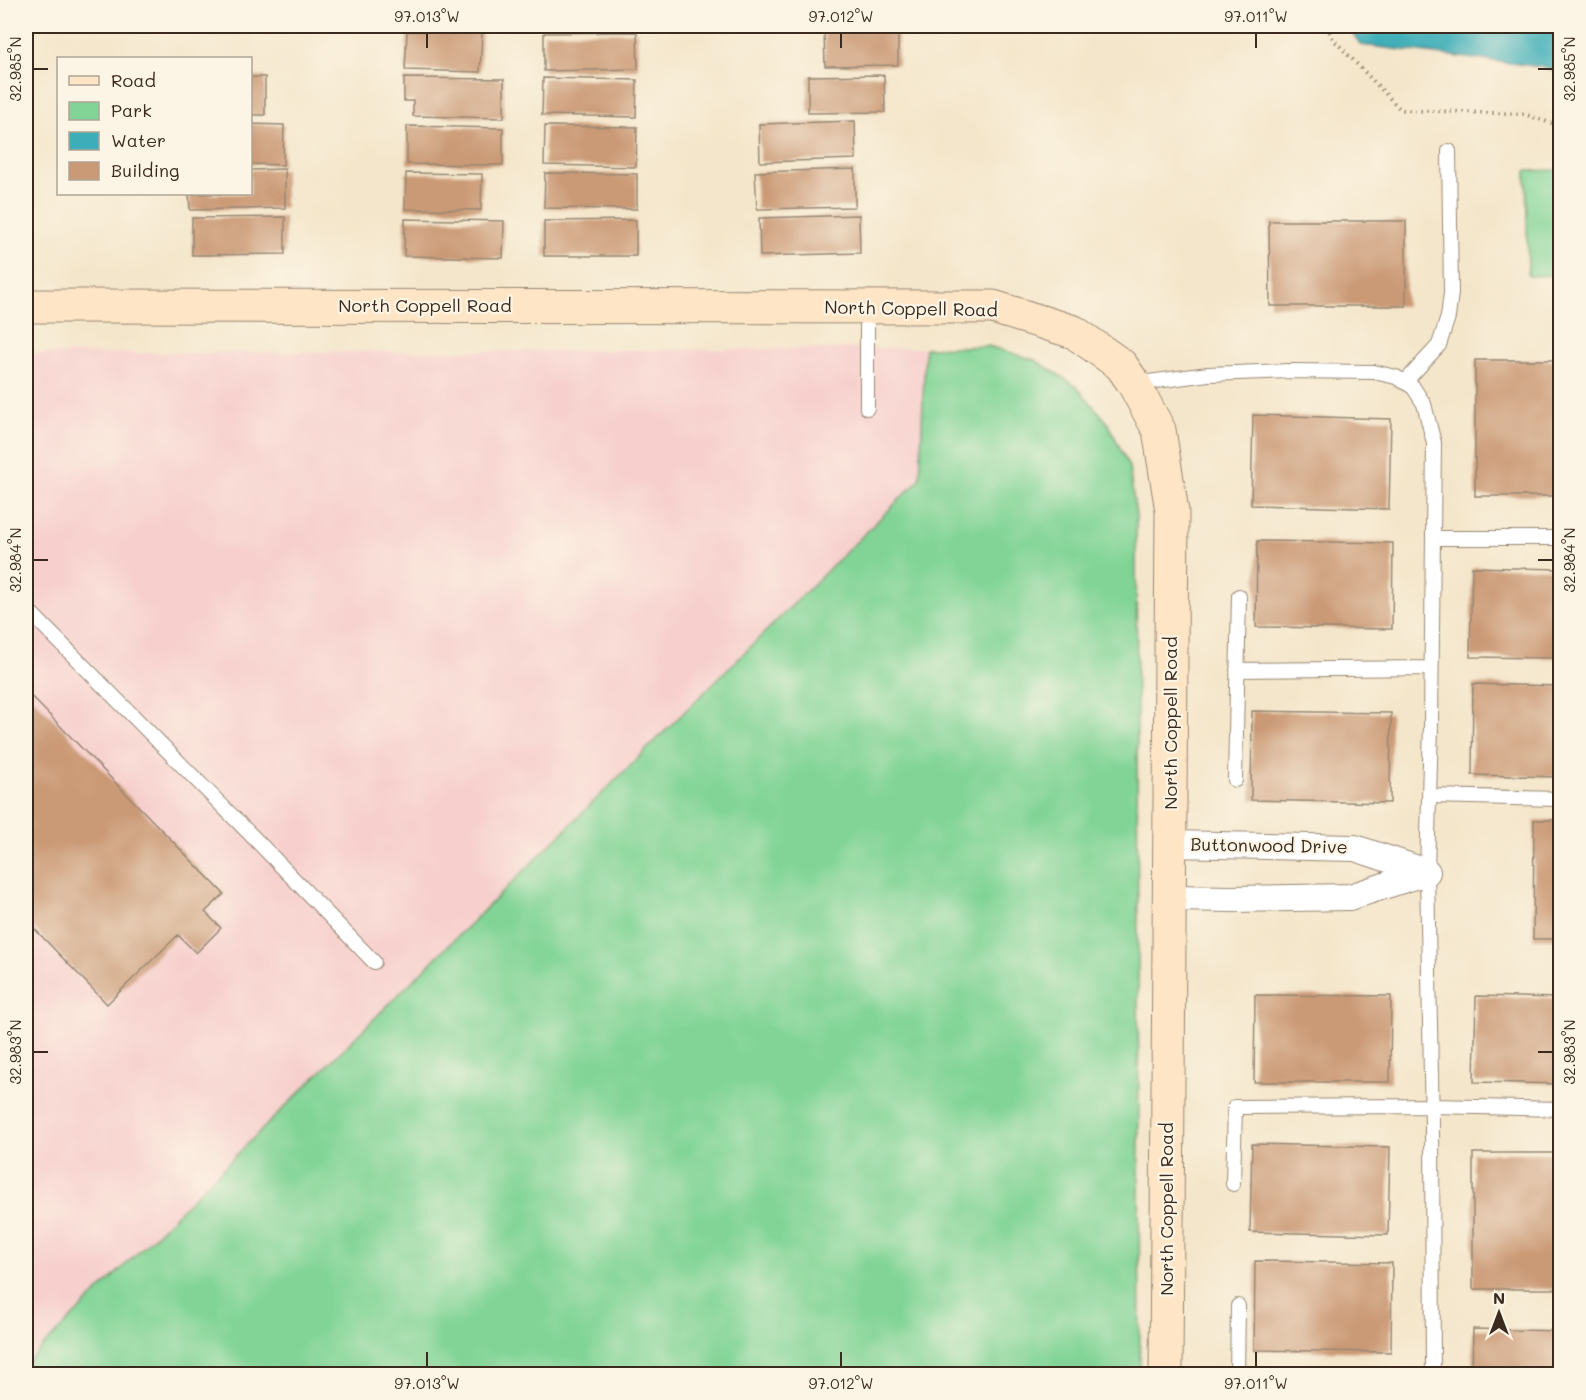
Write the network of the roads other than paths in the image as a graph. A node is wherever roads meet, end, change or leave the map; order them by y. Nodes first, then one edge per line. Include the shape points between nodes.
1 (1449, 151) dead end
2 (26, 306) edge
3 (867, 307) junction
4 (1405, 382) junction
5 (1134, 384) junction
6 (867, 408) dead end
7 (1433, 538) junction
8 (1560, 538) edge
9 (1239, 596) dead end
10 (26, 608) edge
11 (1431, 668) junction
12 (1238, 670) junction
13 (1235, 780) dead end
14 (1430, 796) junction
15 (1560, 799) edge
16 (1170, 844) junction
17 (1427, 872) junction
18 (1170, 898) junction
19 (374, 962) dead end
20 (1432, 1106) junction
21 (1560, 1109) edge
22 (1233, 1184) dead end
23 (1238, 1306) dead end
24 (1166, 1374) edge
25 (1237, 1374) edge
26 (1433, 1374) edge

1 - 4 lane via 1448,316 1438,345
2 - 3 street, North Coppell Road
3 - 5 street, North Coppell Road via 993,307 1074,332 1121,365
3 - 6 lane
4 - 5 lane via 1374,372 1289,371 1208,374
4 - 7 lane via 1424,404 1434,443
5 - 16 street, North Coppell Road via 1159,430 1172,511
7 - 8 lane
7 - 11 lane
9 - 12 lane
10 - 19 lane
11 - 12 lane
11 - 14 lane
12 - 13 lane
14 - 15 lane
14 - 17 lane
16 - 17 street, Buttonwood Drive via 1355,848
16 - 18 street, North Coppell Road
17 - 18 street via 1350,897
17 - 20 lane
18 - 24 street, North Coppell Road
20 - 21 lane
20 - 22 lane via 1235,1107
20 - 26 lane
23 - 25 lane

